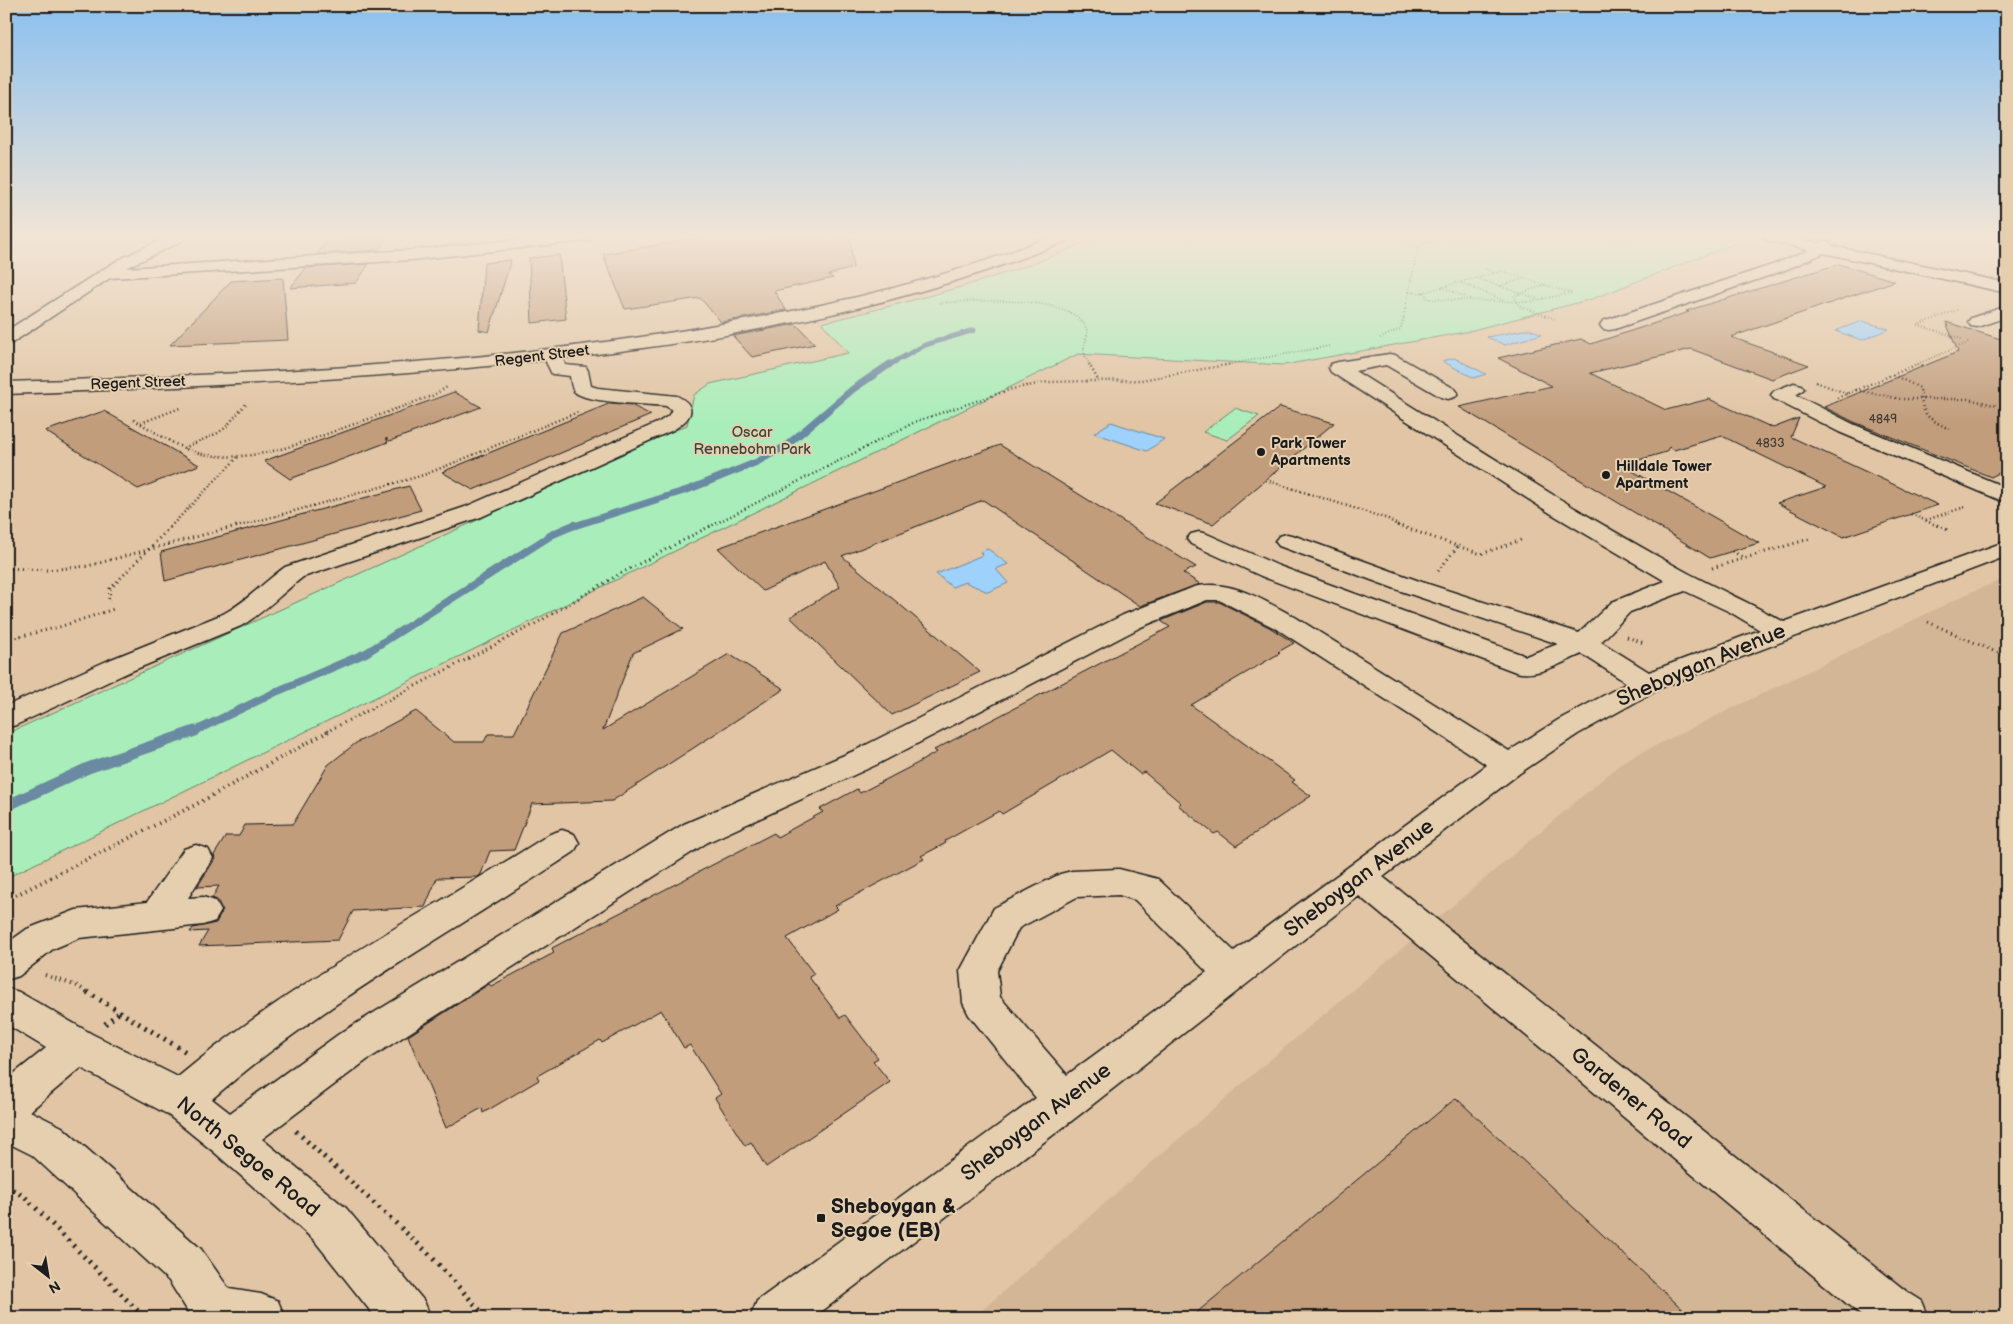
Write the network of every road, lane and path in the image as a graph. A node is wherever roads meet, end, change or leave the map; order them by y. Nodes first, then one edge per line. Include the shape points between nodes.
1 (67, 299) edge
2 (810, 299) edge
3 (867, 299) edge
4 (1407, 299) edge
5 (1428, 299) edge
6 (1470, 299) edge
7 (1501, 299) edge
8 (1515, 299) edge
9 (1537, 299) edge
10 (1546, 299) edge
11 (1687, 299) edge
12 (1473, 300) junction
13 (1541, 300) junction
14 (1506, 301) junction
15 (1517, 302) junction
16 (940, 303) dead end
17 (1958, 309) dead end
18 (2007, 311) edge
19 (1555, 319) dead end
20 (1977, 322) dead end
21 (1609, 325) dead end
22 (6, 339) edge
23 (1378, 339) dead end
24 (1971, 342) junction
25 (1977, 344) dead end
26 (1334, 346) dead end
27 (554, 356) junction
28 (1917, 364) junction
29 (1925, 367) dead end
30 (6, 374) edge
31 (1893, 374) junction
32 (1098, 380) junction
33 (452, 383) dead end
34 (6, 388) edge
35 (1794, 389) dead end
36 (1856, 390) junction
37 (1448, 392) dead end
38 (623, 396) junction
39 (1922, 398) junction
40 (1832, 400) dead end
41 (246, 404) dead end
42 (1998, 406) dead end
43 (180, 408) dead end
44 (134, 420) dead end
45 (140, 423) junction
46 (1948, 429) dead end
47 (183, 448) junction
48 (238, 457) junction
49 (1959, 464) dead end
50 (1266, 480) dead end
51 (1986, 488) junction
52 (2007, 496) edge
53 (1965, 507) dead end
54 (1911, 514) dead end
55 (1926, 520) junction
56 (1950, 531) dead end
57 (1199, 539) dead end
58 (1524, 539) dead end
59 (1809, 539) dead end
60 (1287, 541) dead end
61 (1458, 546) junction
62 (2007, 548) edge
63 (1732, 551) dead end
64 (147, 552) junction
65 (1744, 558) junction
66 (6, 568) edge
67 (1682, 580) junction
68 (1422, 590) junction
69 (109, 599) dead end
70 (114, 608) dead end
71 (1928, 622) dead end
72 (1781, 632) junction
73 (6, 640) edge
74 (1584, 644) junction
75 (2007, 657) edge
76 (1647, 684) junction
77 (6, 718) edge
78 (1509, 765) junction
79 (562, 842) dead end
80 (196, 858) dead end
81 (1359, 877) junction
82 (6, 900) edge
83 (203, 911) dead end
84 (158, 915) junction
85 (6, 965) edge
86 (1233, 974) junction
87 (6, 1004) edge
88 (78, 1046) junction
89 (181, 1100) junction
90 (1064, 1102) junction
91 (6, 1106) edge
92 (6, 1121) edge
93 (229, 1138) junction
94 (6, 1186) edge
95 (1891, 1314) edge
96 (218, 1315) edge
97 (145, 1318) edge
98 (261, 1318) edge
99 (406, 1318) edge
100 (774, 1318) edge

1 - 22 street
2 - 30 street, Regent Street via 727,316 575,340 448,353
3 - 27 street, Regent Street via 700,334
4 - 23 path via 1400,329
5 - 12 path
6 - 12 path
7 - 14 path
8 - 15 path
9 - 13 path
10 - 13 path
11 - 21 street
12 - 14 path
13 - 15 path
14 - 15 path
15 - 19 path via 1519,306
16 - 32 path via 1017,301 1068,313 1086,328 1088,337 1084,353
17 - 24 path via 1918,325
18 - 20 street
24 - 25 path
24 - 28 path
26 - 32 path via 1141,380
27 - 34 street, Regent Street via 329,375
27 - 38 street via 559,370 579,371 582,389 595,394
28 - 29 path
28 - 31 path
31 - 36 path
31 - 39 path via 1920,388
32 - 82 path via 1048,382 1012,390 917,421 616,576 535,624 196,805
33 - 48 path via 432,396 305,442
35 - 51 street via 1781,395 1846,428
36 - 39 path via 1901,399
36 - 40 path
37 - 67 street via 1389,359 1338,368 1558,508
38 - 64 path via 408,480
38 - 77 street via 670,400 678,403 681,414 677,421 473,512 294,572 232,620 119,666
39 - 42 path via 1968,399
39 - 46 path via 1922,409 1932,420
41 - 47 path via 226,428
43 - 45 path
44 - 45 path
45 - 47 path
47 - 48 path via 209,455
48 - 64 path
49 - 51 street via 1957,469
50 - 61 path via 1388,519 1398,526
51 - 52 street
53 - 55 path
54 - 55 path
55 - 56 path
57 - 74 street via 1270,571 1526,666
58 - 61 path via 1481,554
59 - 65 path
60 - 68 street
61 - 68 path
62 - 72 street, Sheboygan Avenue
63 - 65 path
64 - 66 path via 59,571
64 - 69 path via 110,589
65 - 67 path
67 - 72 street via 1739,607
67 - 74 street via 1621,607
68 - 74 street
70 - 73 path via 59,627
71 - 75 path
72 - 76 street, Sheboygan Avenue
74 - 76 street
76 - 78 street, Sheboygan Avenue via 1568,727
78 - 81 street, Sheboygan Avenue
78 - 93 street via 1286,623 1223,592 1203,592 1124,625 867,757 696,833 353,1047
79 - 89 street via 504,882 335,984 215,1070
80 - 84 street
81 - 86 street, Sheboygan Avenue
81 - 95 street, Gardener Road
83 - 84 street
84 - 85 street via 76,924 40,939
86 - 90 street, Sheboygan Avenue
86 - 90 street via 1146,889 1128,884 1072,884 1006,918 978,971 982,1003
87 - 88 street, North Segoe Road
88 - 89 street, North Segoe Road
88 - 91 street
89 - 93 street, North Segoe Road
90 - 100 street, Sheboygan Avenue
92 - 96 street via 47,1141 108,1194 185,1265
93 - 99 street, North Segoe Road via 330,1224
94 - 97 path via 25,1198
96 - 98 street

